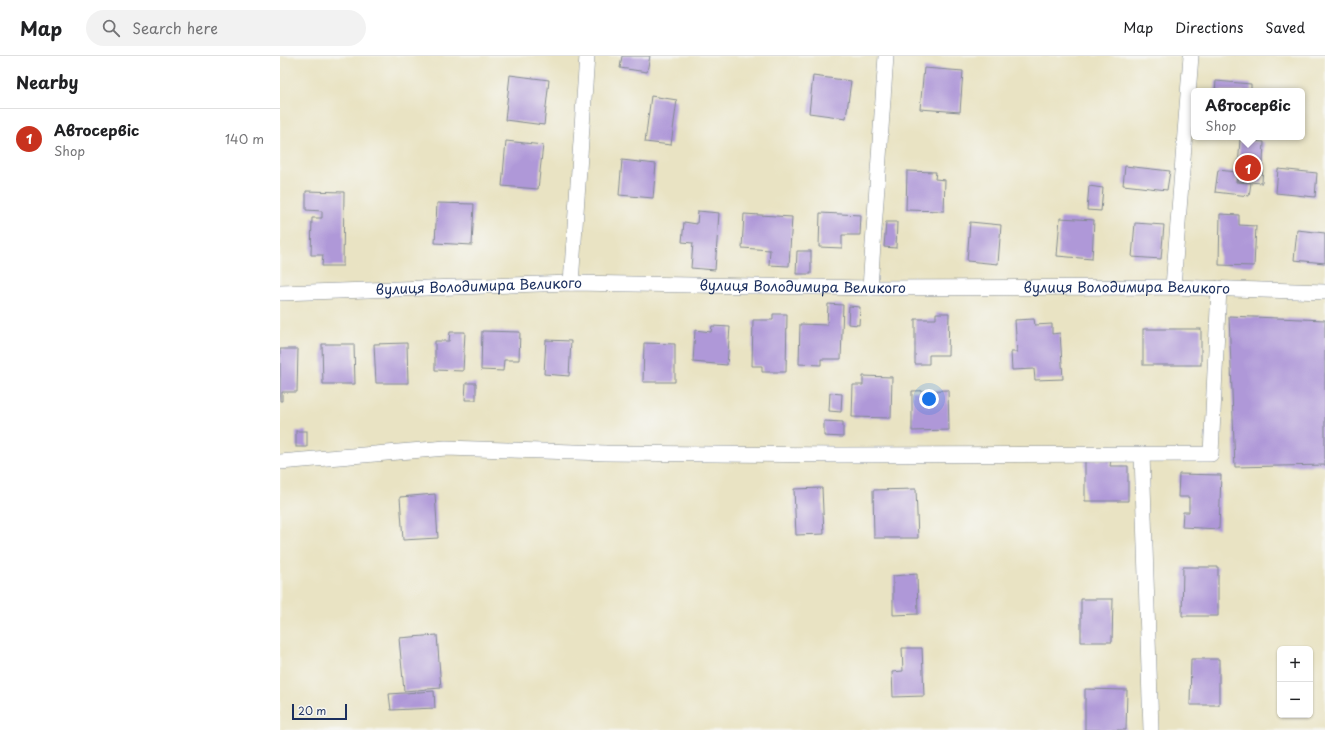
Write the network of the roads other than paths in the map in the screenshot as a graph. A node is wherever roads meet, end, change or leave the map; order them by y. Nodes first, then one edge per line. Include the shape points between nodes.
1 (587, 56) edge
2 (886, 56) edge
3 (1191, 56) edge
4 (571, 283) junction
5 (1173, 287) junction
6 (870, 288) junction
7 (1219, 288) junction
8 (1325, 292) edge
9 (280, 293) edge
10 (1142, 454) junction
11 (280, 462) edge
12 (1151, 730) edge

1 - 4 street
2 - 6 street
3 - 5 street
4 - 6 street, вулиця Володимира Великого
4 - 9 street, вулиця Володимира Великого
5 - 6 street, вулиця Володимира Великого
5 - 7 street, вулиця Володимира Великого
7 - 8 street, вулиця Володимира Великого
7 - 10 street via 1211,454
10 - 11 street via 838,455 446,448
10 - 12 street

